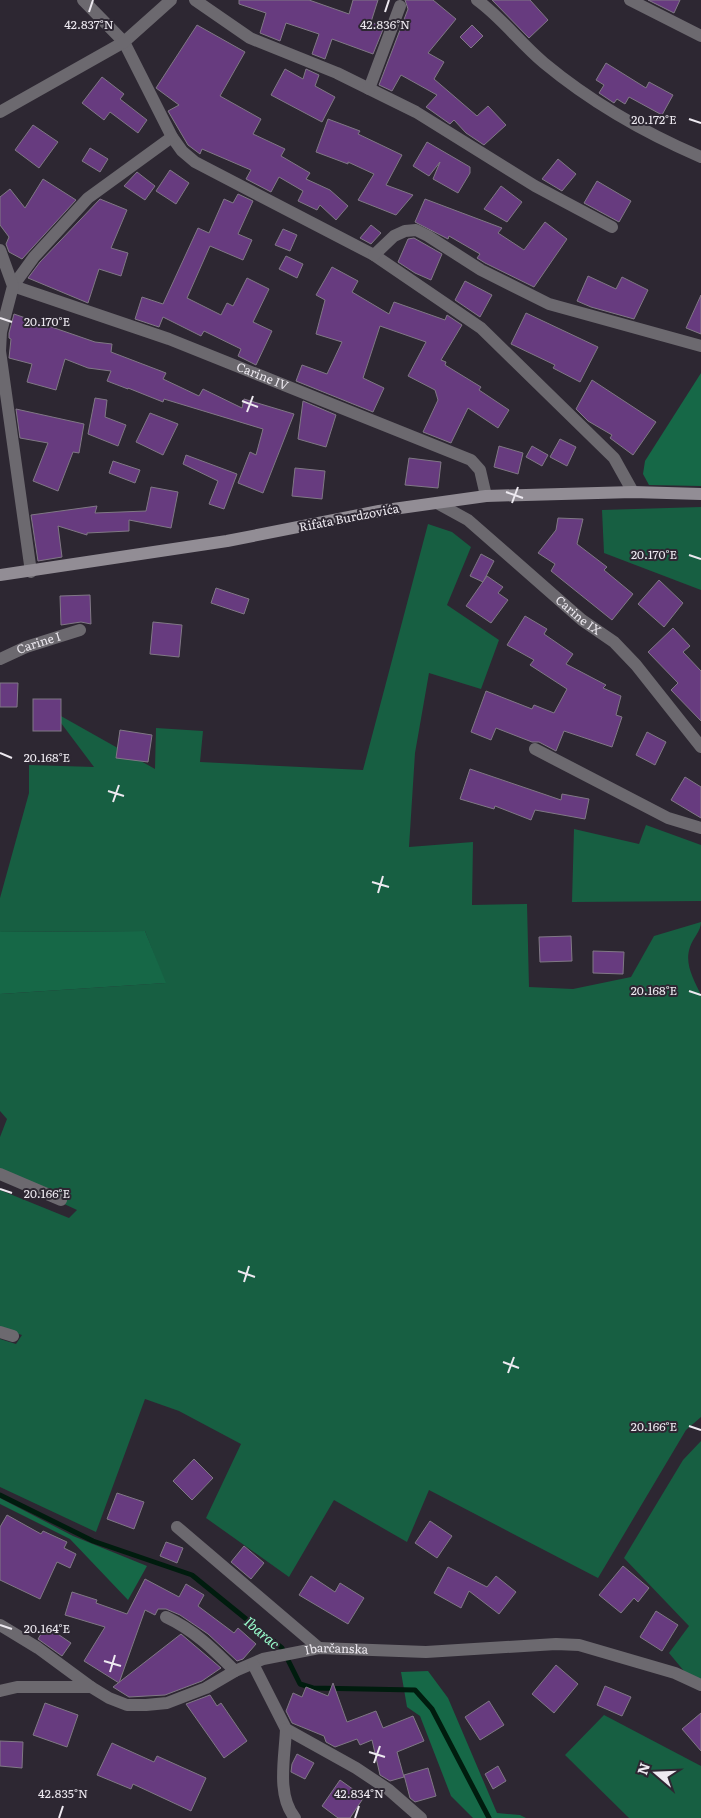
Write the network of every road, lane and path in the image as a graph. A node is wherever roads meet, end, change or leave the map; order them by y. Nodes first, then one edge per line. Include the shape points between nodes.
1 (83, 0) edge
2 (171, 0) edge
3 (195, 0) edge
4 (477, 0) edge
5 (630, 0) edge
6 (400, 6) dead end
7 (701, 36) edge
8 (124, 42) junction
9 (369, 89) junction
10 (0, 112) edge
11 (172, 137) junction
12 (701, 157) edge
13 (612, 227) dead end
14 (0, 250) edge
15 (374, 255) junction
16 (13, 286) junction
17 (701, 346) edge
18 (633, 492) junction
19 (701, 494) edge
20 (486, 496) junction
21 (437, 503) junction
22 (31, 572) junction
23 (0, 575) edge
24 (80, 630) dead end
25 (0, 659) edge
26 (701, 747) edge
27 (535, 749) dead end
28 (701, 828) edge
29 (0, 1174) edge
30 (61, 1200) dead end
31 (0, 1332) edge
32 (13, 1336) dead end
33 (177, 1527) dead end
34 (166, 1617) dead end
35 (0, 1625) edge
36 (319, 1648) junction
37 (258, 1662) junction
38 (235, 1671) junction
39 (701, 1685) edge
40 (91, 1688) junction
41 (0, 1691) edge
42 (286, 1729) junction
43 (295, 1818) edge
44 (420, 1818) edge

1 - 8 street
2 - 8 street
3 - 9 street via 250,38
4 - 12 street via 569,84 656,138
5 - 7 street
6 - 9 street
8 - 10 street
8 - 11 street
9 - 13 street via 416,112 536,186
11 - 15 street via 195,162
11 - 16 street via 88,198 34,257
14 - 16 street
15 - 17 street via 394,236 416,230 481,270 549,304
15 - 18 street via 481,328 614,458
16 - 20 street, Carine IV via 169,338 471,460 480,470
16 - 22 street via 1,332 0,351
18 - 19 street, Rifata Burdzovića
18 - 20 street, Rifata Burdzovića
20 - 21 street, Rifata Burdzovića
21 - 22 street, Rifata Burdzovića via 379,511 227,542
21 - 26 street, Carine IX via 468,520 582,620 614,642
22 - 23 street, Rifata Burdzovića
24 - 25 street, Carine I
27 - 28 street via 668,818
29 - 30 street
31 - 32 street
33 - 36 street
34 - 38 street via 199,1636
35 - 40 street, Ibarčanska via 38,1648
36 - 37 street, Ibarčanska
36 - 39 street, Ibarčanska via 426,1652 556,1644 579,1646 675,1673
37 - 38 street, Ibarčanska
37 - 42 street
38 - 40 street, Ibarčanska via 206,1688 167,1703 146,1706 118,1702
40 - 41 street via 18,1687
42 - 43 street via 284,1794 287,1807
42 - 44 street via 381,1784

